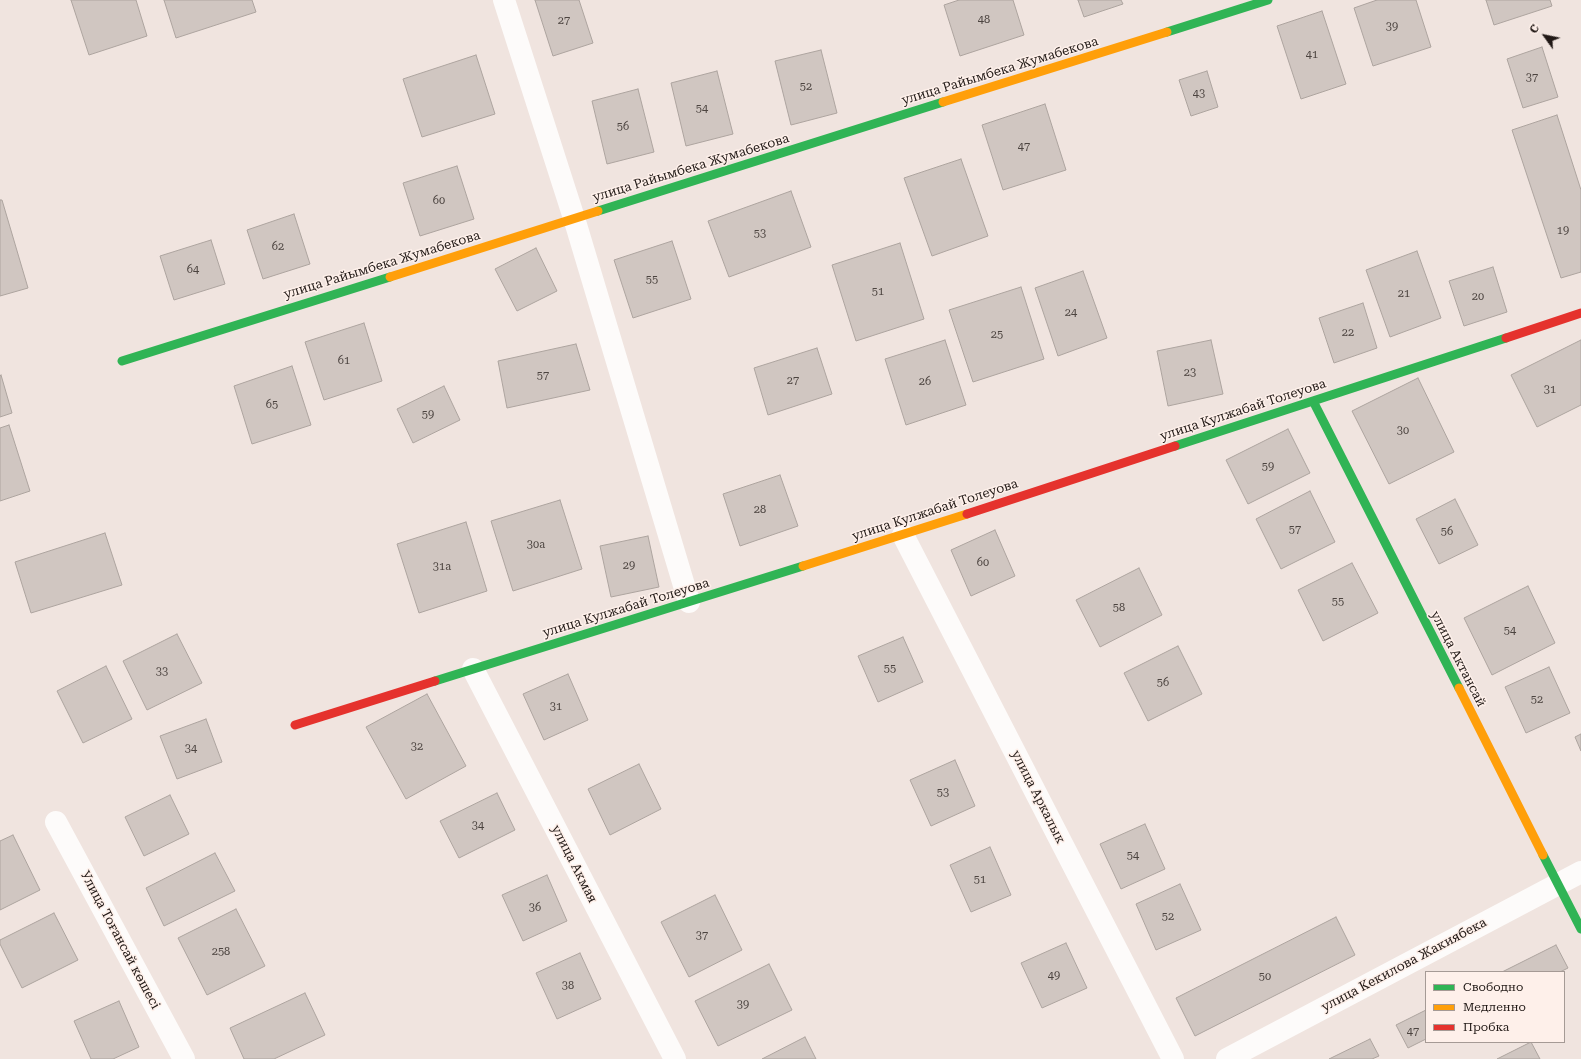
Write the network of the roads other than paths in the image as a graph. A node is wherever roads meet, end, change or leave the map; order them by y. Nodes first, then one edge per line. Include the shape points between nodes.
1 (504, 0) edge
2 (1268, 0) edge
3 (574, 218) junction
4 (1581, 313) edge
5 (122, 360) dead end
6 (1313, 401) junction
7 (903, 535) junction
8 (688, 602) junction
9 (473, 669) junction
10 (295, 725) dead end
11 (56, 822) dead end
12 (1581, 872) edge
13 (1558, 884) junction
14 (1581, 929) edge
15 (184, 1059) edge
16 (675, 1059) edge
17 (1173, 1059) edge
18 (1227, 1059) edge

1 - 3 street
2 - 3 street, улица Райымбека Жумабекова
3 - 5 street, улица Райымбека Жумабекова
3 - 8 street
4 - 6 street, улица Кулжабай Толеуова
6 - 7 street, улица Кулжабай Толеуова
6 - 13 street, улица Актансай
7 - 8 street, улица Кулжабай Толеуова
7 - 17 street, улица Аркалык
8 - 9 street, улица Кулжабай Толеуова
9 - 10 street, улица Кулжабай Толеуова
9 - 16 street, улица Акмая
11 - 15 street, Улица Тоғансай көшесі
12 - 13 street, улица Кекилова Жакиябека
13 - 14 street, улица Актансай
13 - 18 street, улица Кекилова Жакиябека

